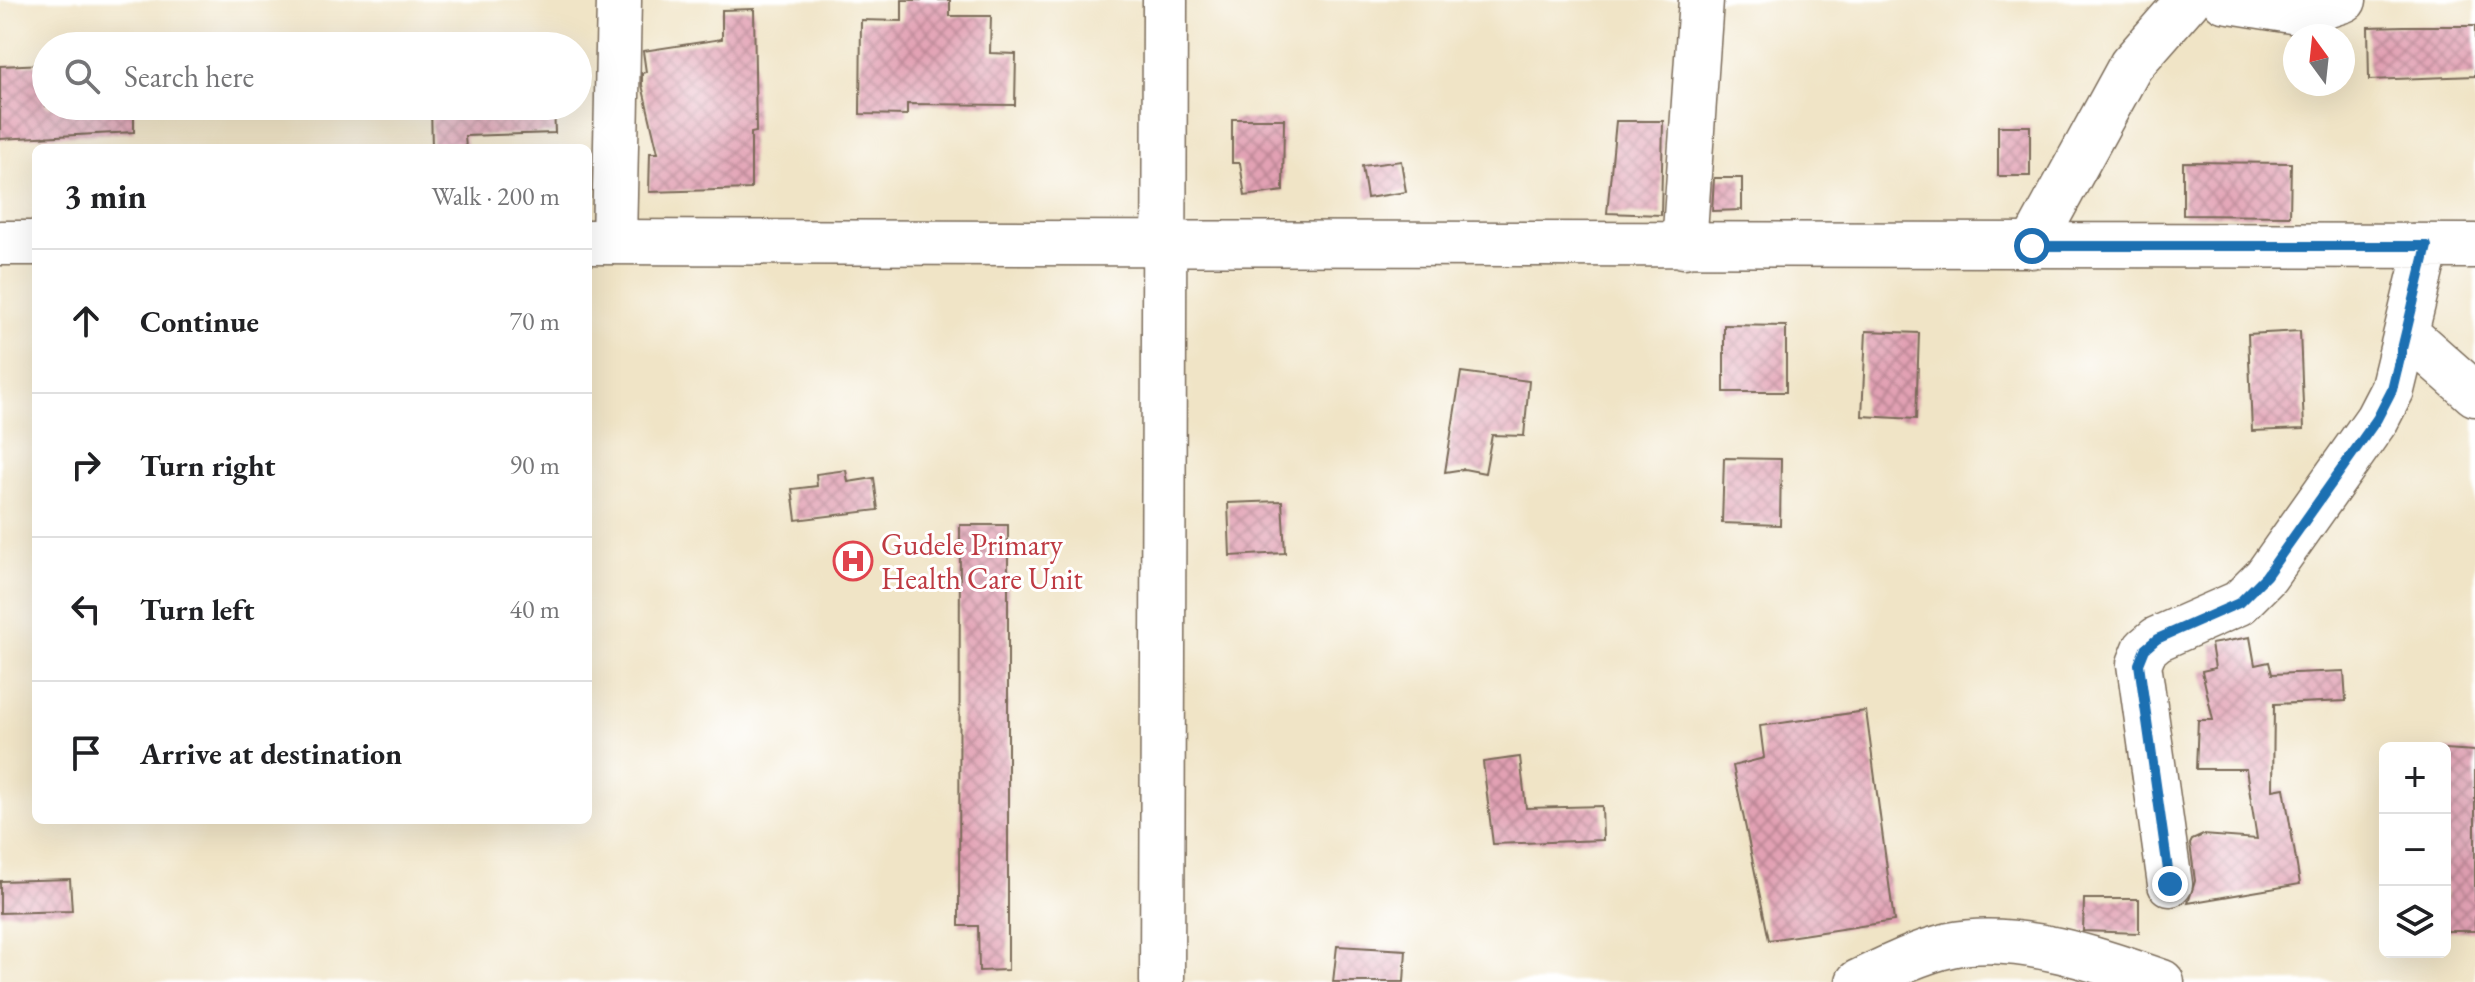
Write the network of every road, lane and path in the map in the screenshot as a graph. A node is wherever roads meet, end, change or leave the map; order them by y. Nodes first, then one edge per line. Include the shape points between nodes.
1 (619, 0) edge
2 (1165, 0) edge
3 (1701, 0) edge
4 (2188, 0) edge
5 (2224, 0) edge
6 (2344, 0) edge
7 (601, 242) edge
8 (0, 243) edge
9 (32, 243) edge
10 (1164, 245) junction
11 (1684, 246) junction
12 (2032, 246) junction
13 (2427, 246) junction
14 (2475, 246) edge
15 (2406, 333) junction
16 (2475, 394) edge
17 (2170, 884) dead end
18 (1162, 982) edge
19 (1858, 982) edge
20 (2162, 982) edge

1 - 7 street
2 - 10 street
3 - 11 street
4 - 12 street via 2131,65
5 - 6 street via 2304,13
7 - 10 street
8 - 9 street
10 - 11 street
10 - 18 street
11 - 12 street
12 - 13 street
13 - 14 street
13 - 15 street
15 - 16 street
15 - 17 street via 2392,390 2377,419 2266,576 2239,603 2145,649 2139,677
19 - 20 street via 1950,945 2008,940

